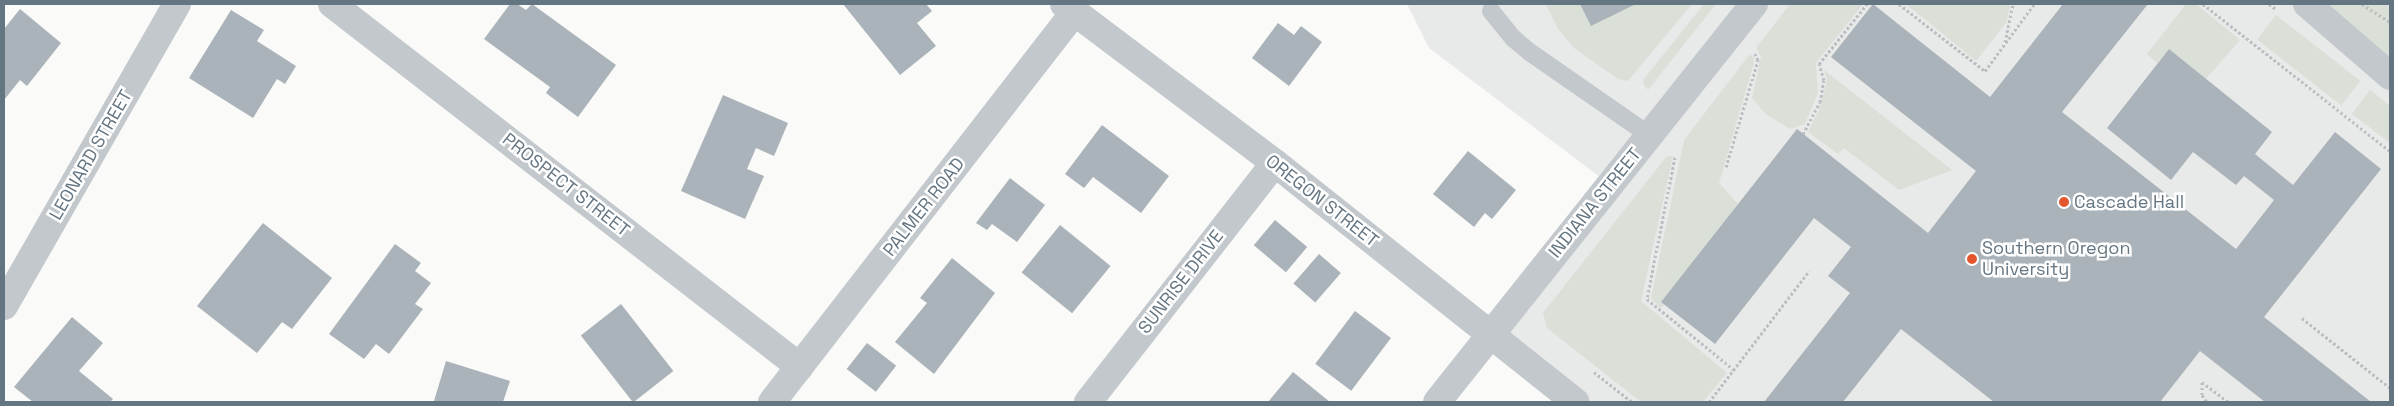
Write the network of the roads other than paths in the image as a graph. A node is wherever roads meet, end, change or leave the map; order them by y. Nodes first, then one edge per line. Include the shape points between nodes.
1 (177, 4) edge
2 (332, 4) edge
3 (1754, 4) edge
4 (2307, 4) edge
5 (1070, 8) edge
6 (1491, 11) dead end
7 (2390, 76) edge
8 (1649, 135) junction
9 (1274, 163) junction
10 (4, 306) edge
11 (1490, 334) junction
12 (800, 367) junction
13 (772, 402) edge
14 (1088, 402) edge
15 (1437, 402) edge
16 (1576, 402) edge

1 - 10 street, LEONARD STREET
2 - 12 street, PROSPECT STREET
3 - 8 street, INDIANA STREET
4 - 7 street
5 - 9 street, OREGON STREET
5 - 12 street, PALMER ROAD
6 - 8 lane via 1513,38 1531,53
8 - 11 street, INDIANA STREET
9 - 11 street, OREGON STREET
9 - 14 street, SUNRISE DRIVE
11 - 15 street, INDIANA STREET
11 - 16 street, OREGON STREET
12 - 13 street, PALMER ROAD

